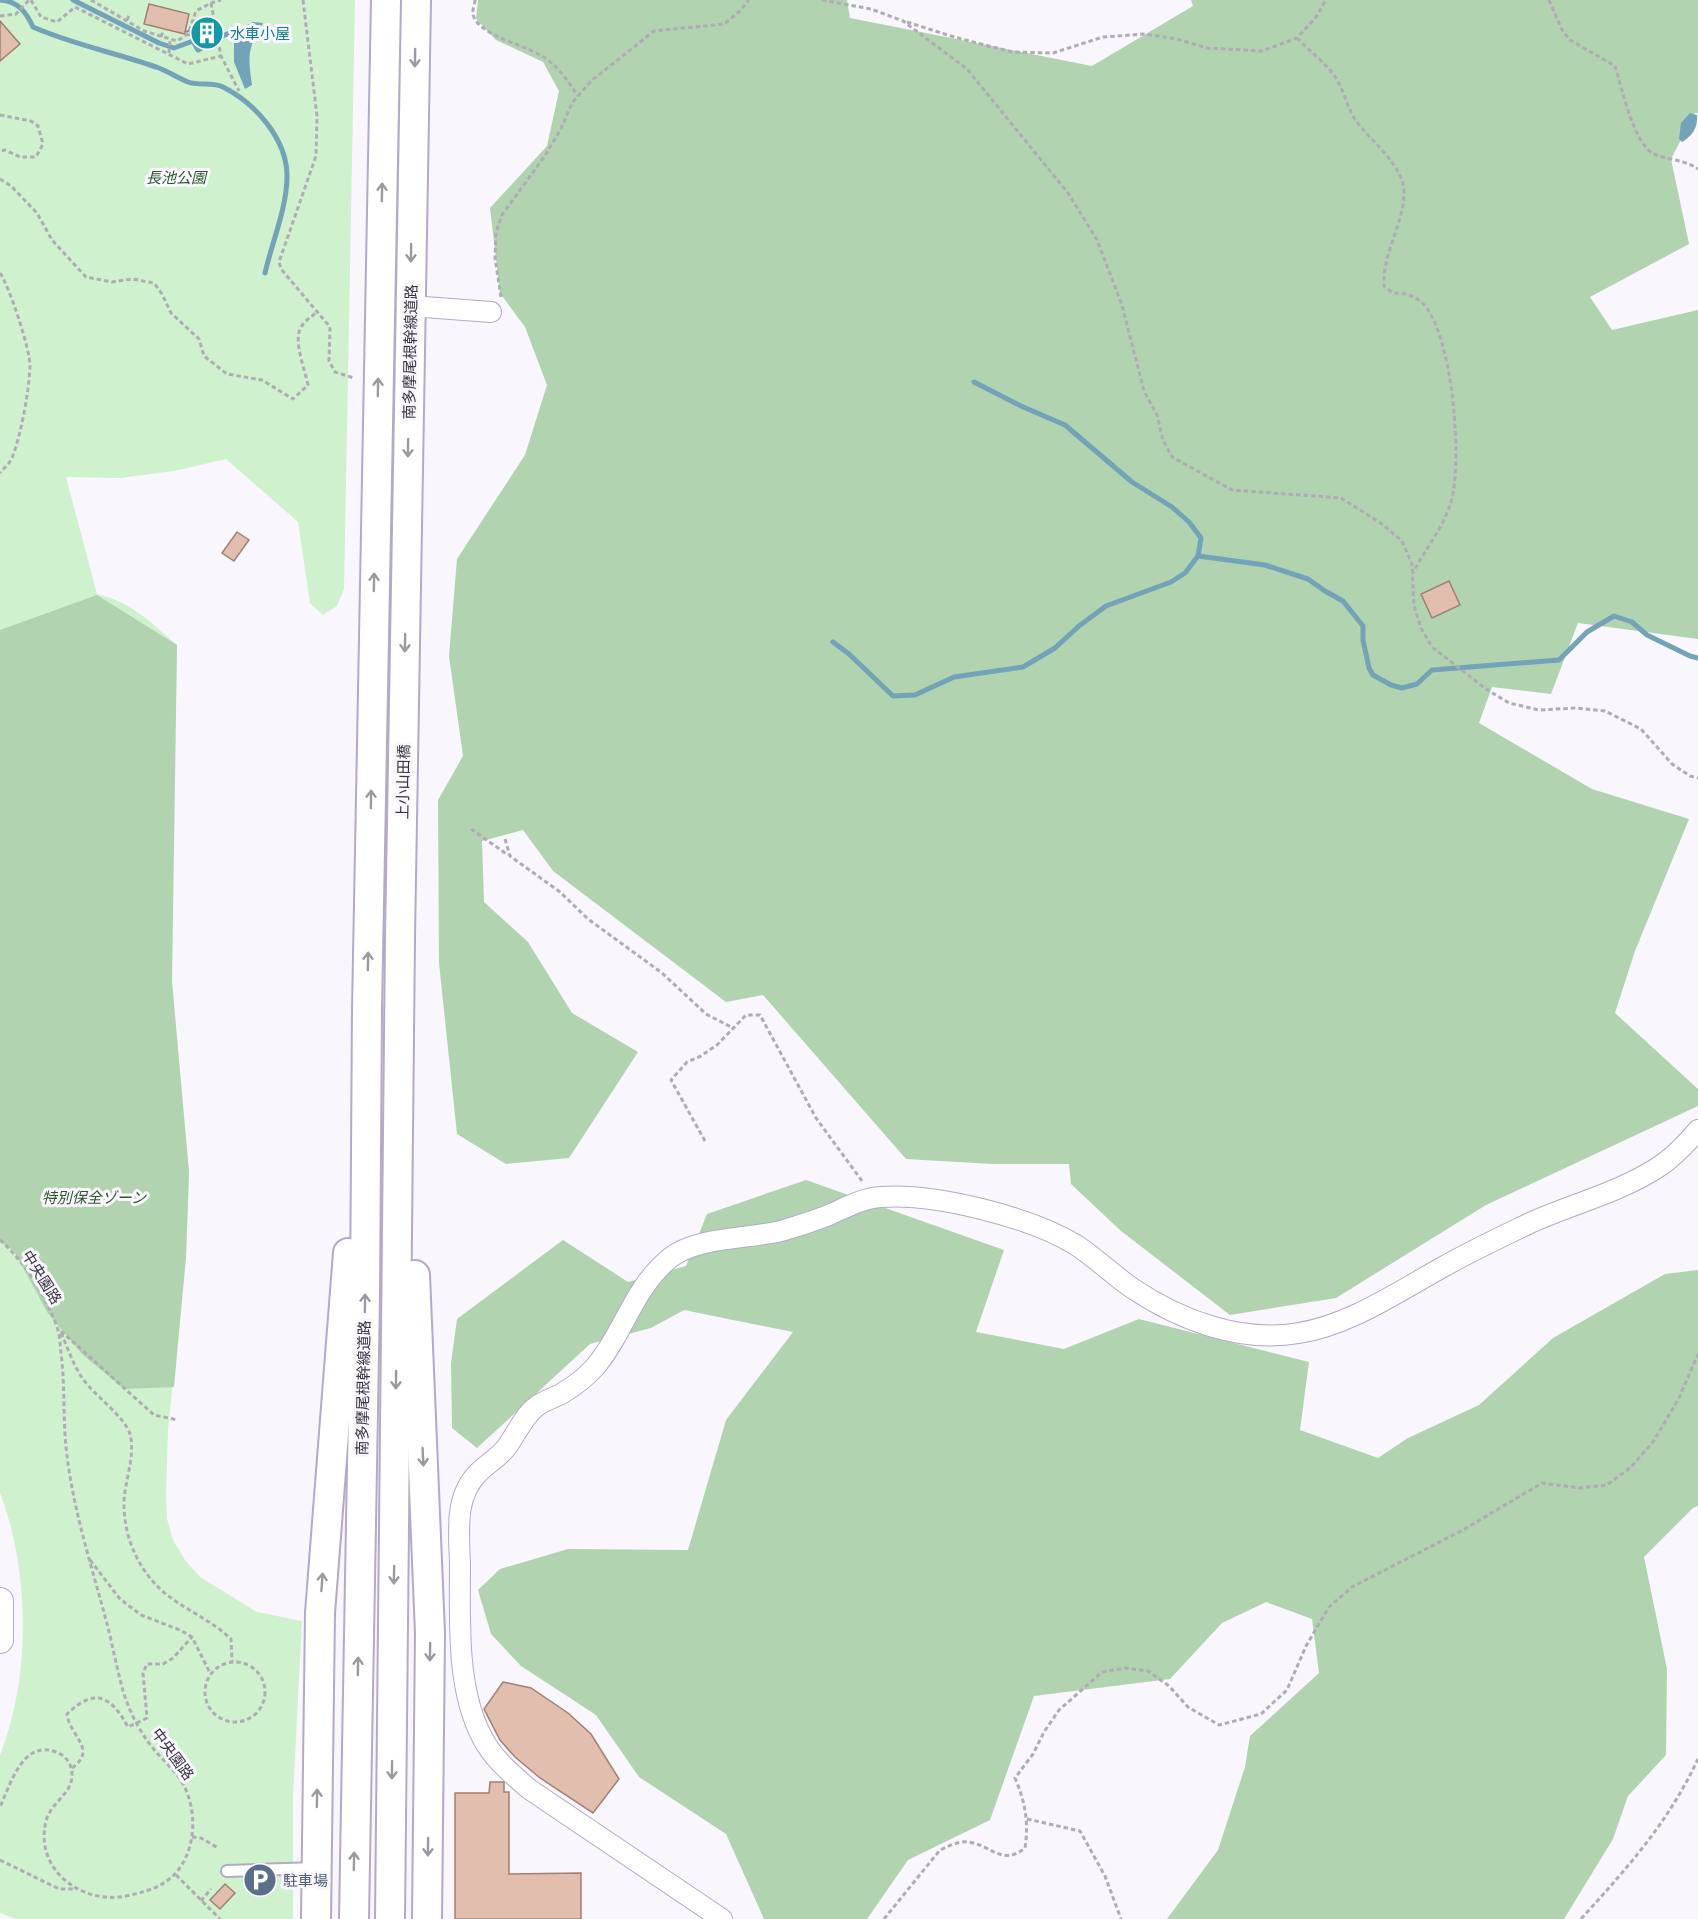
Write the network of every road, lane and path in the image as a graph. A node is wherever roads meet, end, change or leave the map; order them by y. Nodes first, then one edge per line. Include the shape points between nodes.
1 (30, 0) edge
2 (91, 0) edge
3 (221, 0) edge
4 (303, 0) edge
5 (386, 0) edge
6 (416, 0) edge
7 (475, 0) edge
8 (748, 0) edge
9 (822, 0) edge
10 (1326, 0) edge
11 (1549, 0) edge
12 (211, 3) junction
13 (130, 13) dead end
14 (1, 15) edge
15 (127, 20) junction
16 (903, 21) junction
17 (164, 28) dead end
18 (161, 37) junction
19 (1297, 38) junction
20 (170, 40) junction
21 (169, 54) junction
22 (221, 56) junction
23 (239, 91) dead end
24 (578, 96) junction
25 (0, 115) edge
26 (0, 151) edge
27 (1698, 169) edge
28 (0, 179) edge
29 (0, 273) edge
30 (411, 306) junction
31 (496, 306) joint
32 (317, 312) junction
33 (354, 378) dead end
34 (0, 473) edge
35 (1412, 574) junction
36 (373, 704) joint
37 (405, 704) joint
38 (1698, 778) edge
39 (471, 829) dead end
40 (505, 839) dead end
41 (510, 856) junction
42 (370, 858) joint
43 (400, 937) junction
44 (366, 1010) junction
45 (733, 1029) junction
46 (1698, 1130) edge
47 (705, 1141) dead end
48 (874, 1197) junction
49 (0, 1240) edge
50 (58, 1329) junction
51 (1698, 1354) edge
52 (178, 1420) dead end
53 (89, 1558) junction
54 (0, 1601) edge
55 (192, 1637) junction
56 (0, 1640) edge
57 (232, 1661) junction
58 (210, 1673) junction
59 (137, 1724) junction
60 (1698, 1759) edge
61 (72, 1768) junction
62 (0, 1807) edge
63 (1027, 1819) junction
64 (192, 1837) junction
65 (218, 1848) dead end
66 (0, 1860) edge
67 (316, 1868) junction
68 (227, 1871) dead end
69 (176, 1875) junction
70 (76, 1889) junction
71 (211, 1889) dead end
72 (201, 1900) junction
73 (220, 1919) edge
74 (316, 1919) edge
75 (354, 1919) edge
76 (390, 1919) edge
77 (427, 1919) edge
78 (722, 1919) edge
79 (884, 1919) edge
80 (1121, 1919) edge
81 (1581, 1919) edge

1 - 14 path via 16,14
1 - 21 path via 41,17 57,22 75,7
2 - 15 path
3 - 12 path
4 - 32 path via 317,116 316,156 279,262
36 -> 5 main road, 南多摩尾根幹線道路
6 -> 30 main road, 南多摩尾根幹線道路
7 - 24 path via 473,14 479,25 555,65
8 - 24 path via 723,24 654,31
9 - 16 path via 871,9
10 - 19 path
11 - 27 path via 1570,40 1615,66 1633,126 1647,148
12 - 20 path via 196,11 188,34 177,41
12 - 22 path
13 - 15 path
15 - 18 path
16 - 19 path via 1012,52 1053,53 1103,37 1144,34 1207,48 1262,51
16 - 35 path via 967,69 1068,193 1097,240 1122,305 1144,391 1158,415 1163,440 1172,457 1232,490 1341,498 1402,541
17 - 18 path
18 - 20 path
19 - 35 path via 1332,72 1353,115 1396,165 1405,192 1402,218 1383,274 1384,286 1420,301 1433,319 1445,354 1455,430 1455,475 1442,523
20 - 21 path
21 - 22 path via 188,64
22 - 23 path
24 - 31 path via 544,158 502,215 496,232 495,258 502,291
25 - 26 path via 31,121 38,126 43,144 36,157
28 - 32 path via 37,213 52,240 86,277 154,283 171,313 199,339 204,356 226,374 262,380 293,399 308,385 299,330
29 - 34 path via 15,308 30,364 11,461
30 - 31 street
30 -> 37 main road, 南多摩尾根幹線道路
32 - 33 path via 330,327 329,361 335,372
35 - 38 path via 1414,606 1432,647 1486,689 1509,703 1539,710 1605,711 1641,729 1672,764
42 -> 36 main road, 上小山田橋
37 - 43 main road, 上小山田橋
39 - 41 path
40 - 41 path
41 - 45 path via 662,973 706,1014
44 -> 42 main road, 南多摩尾根幹線道路
43 -> 76 main road
43 -> 77 main road via 430,1633
67 -> 44 main road via 310,1612
75 -> 44 main road, 南多摩尾根幹線道路
45 - 47 path via 717,1045 687,1062 671,1080
45 - 48 path via 746,1015 760,1015 816,1118
46 - 48 street via 1658,1168 1511,1233 1338,1323 1277,1336 1223,1330 1177,1313 1132,1288 1078,1247 1004,1215 939,1201
48 - 78 street via 778,1231 696,1245 672,1256 639,1294 595,1368 560,1395 536,1407 504,1451 478,1472 468,1486 459,1516 467,1699 483,1740 497,1760 529,1790
49 - 50 path, 中央園路 via 37,1287
50 - 52 path via 154,1415
50 - 53 path, 中央園路 via 66,1447
50 - 57 path via 82,1378 123,1421 130,1434 124,1505 125,1527 134,1552 147,1575 167,1595 231,1639
51 - 63 path via 1679,1398 1653,1442 1631,1467 1607,1485 1580,1488 1542,1483 1463,1530 1352,1587 1329,1607 1287,1690 1261,1714 1219,1725 1188,1707 1148,1671 1125,1668 1102,1672 1059,1710 1015,1778
53 - 55 path via 120,1599 141,1615
53 - 59 path, 中央園路 via 122,1689
54 - 56 street
55 - 58 path
55 - 59 path via 173,1658 163,1664 147,1665 143,1673 147,1718
57 - 58 path
57 - 58 path via 252,1667 263,1681 263,1705 248,1719 226,1722 206,1704 204,1688
59 - 61 path via 128,1727 105,1698 90,1698 78,1704 68,1714 69,1726 84,1754
59 - 64 path, 中央園路 via 180,1780 193,1807
60 - 81 path via 1666,1818
61 - 62 path via 56,1752 42,1750 31,1754 21,1762
61 - 70 path via 66,1794 52,1807 46,1820 44,1839 47,1857 59,1875
63 - 79 path via 1025,1848 1015,1856 1000,1855 968,1842 940,1850
63 - 80 path via 1080,1831 1105,1876
64 - 65 path
64 - 69 path, 中央園路
66 - 70 path via 59,1889
67 - 68 lane
67 - 74 main road
69 - 70 path via 162,1885 120,1897
69 - 72 path
71 - 72 path
72 - 73 path

